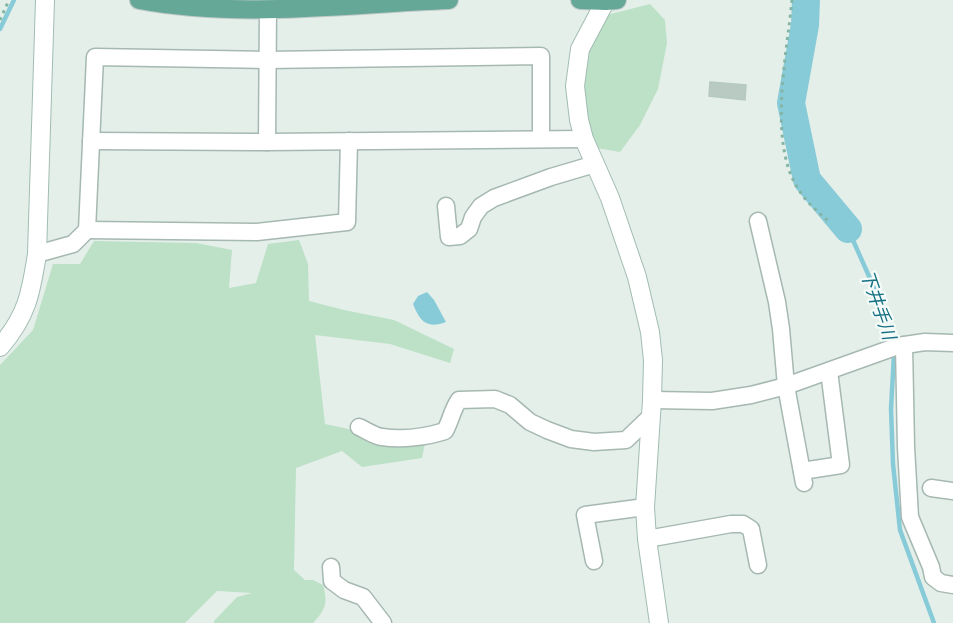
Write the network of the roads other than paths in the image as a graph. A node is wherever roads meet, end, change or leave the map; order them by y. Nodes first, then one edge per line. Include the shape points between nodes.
1 (45, 0) edge
2 (139, 0) edge
3 (449, 0) edge
4 (580, 0) edge
5 (610, 0) edge
6 (421, 1) edge
7 (210, 4) edge
8 (268, 9) junction
9 (267, 60) junction
10 (541, 139) junction
11 (584, 139) junction
12 (91, 141) junction
13 (349, 141) junction
14 (267, 142) junction
15 (595, 164) junction
16 (446, 206) dead end
17 (758, 221) dead end
18 (87, 230) junction
19 (37, 254) junction
20 (953, 343) edge
21 (901, 346) junction
22 (0, 347) edge
23 (829, 371) junction
24 (786, 386) junction
25 (652, 408) junction
26 (360, 427) dead end
27 (931, 488) dead end
28 (953, 491) edge
29 (645, 507) junction
30 (647, 539) junction
31 (594, 561) dead end
32 (758, 565) dead end
33 (331, 567) dead end
34 (953, 585) edge
35 (383, 623) edge
36 (659, 623) edge

1 - 19 street
2 - 7 main road via 174,6
3 - 6 main road
4 - 5 main road
5 - 11 street via 580,49 574,86
6 - 8 main road
7 - 8 main road
8 - 9 street
9 - 10 street via 541,56
9 - 12 street via 95,57
9 - 14 street
10 - 11 street
10 - 13 street
11 - 15 street
12 - 14 street
12 - 18 street
13 - 14 street
13 - 18 street via 347,222 257,232
15 - 16 street via 494,198 481,206 469,229 460,236 449,237
15 - 25 street via 637,277 650,332
17 - 24 street via 782,329
18 - 19 street via 73,244
19 - 22 street via 23,315
20 - 21 street
21 - 23 street
21 - 34 street via 910,517 933,577
23 - 24 street
23 - 24 street via 841,465 803,477
24 - 25 street via 751,395
25 - 26 street via 626,440 571,440 530,422 510,405 495,399 459,400 445,431 430,436 380,437
25 - 29 street
27 - 28 street
29 - 30 street
29 - 31 street via 585,514
30 - 32 street via 743,524 751,529
30 - 36 street
33 - 35 street via 332,581 363,597

